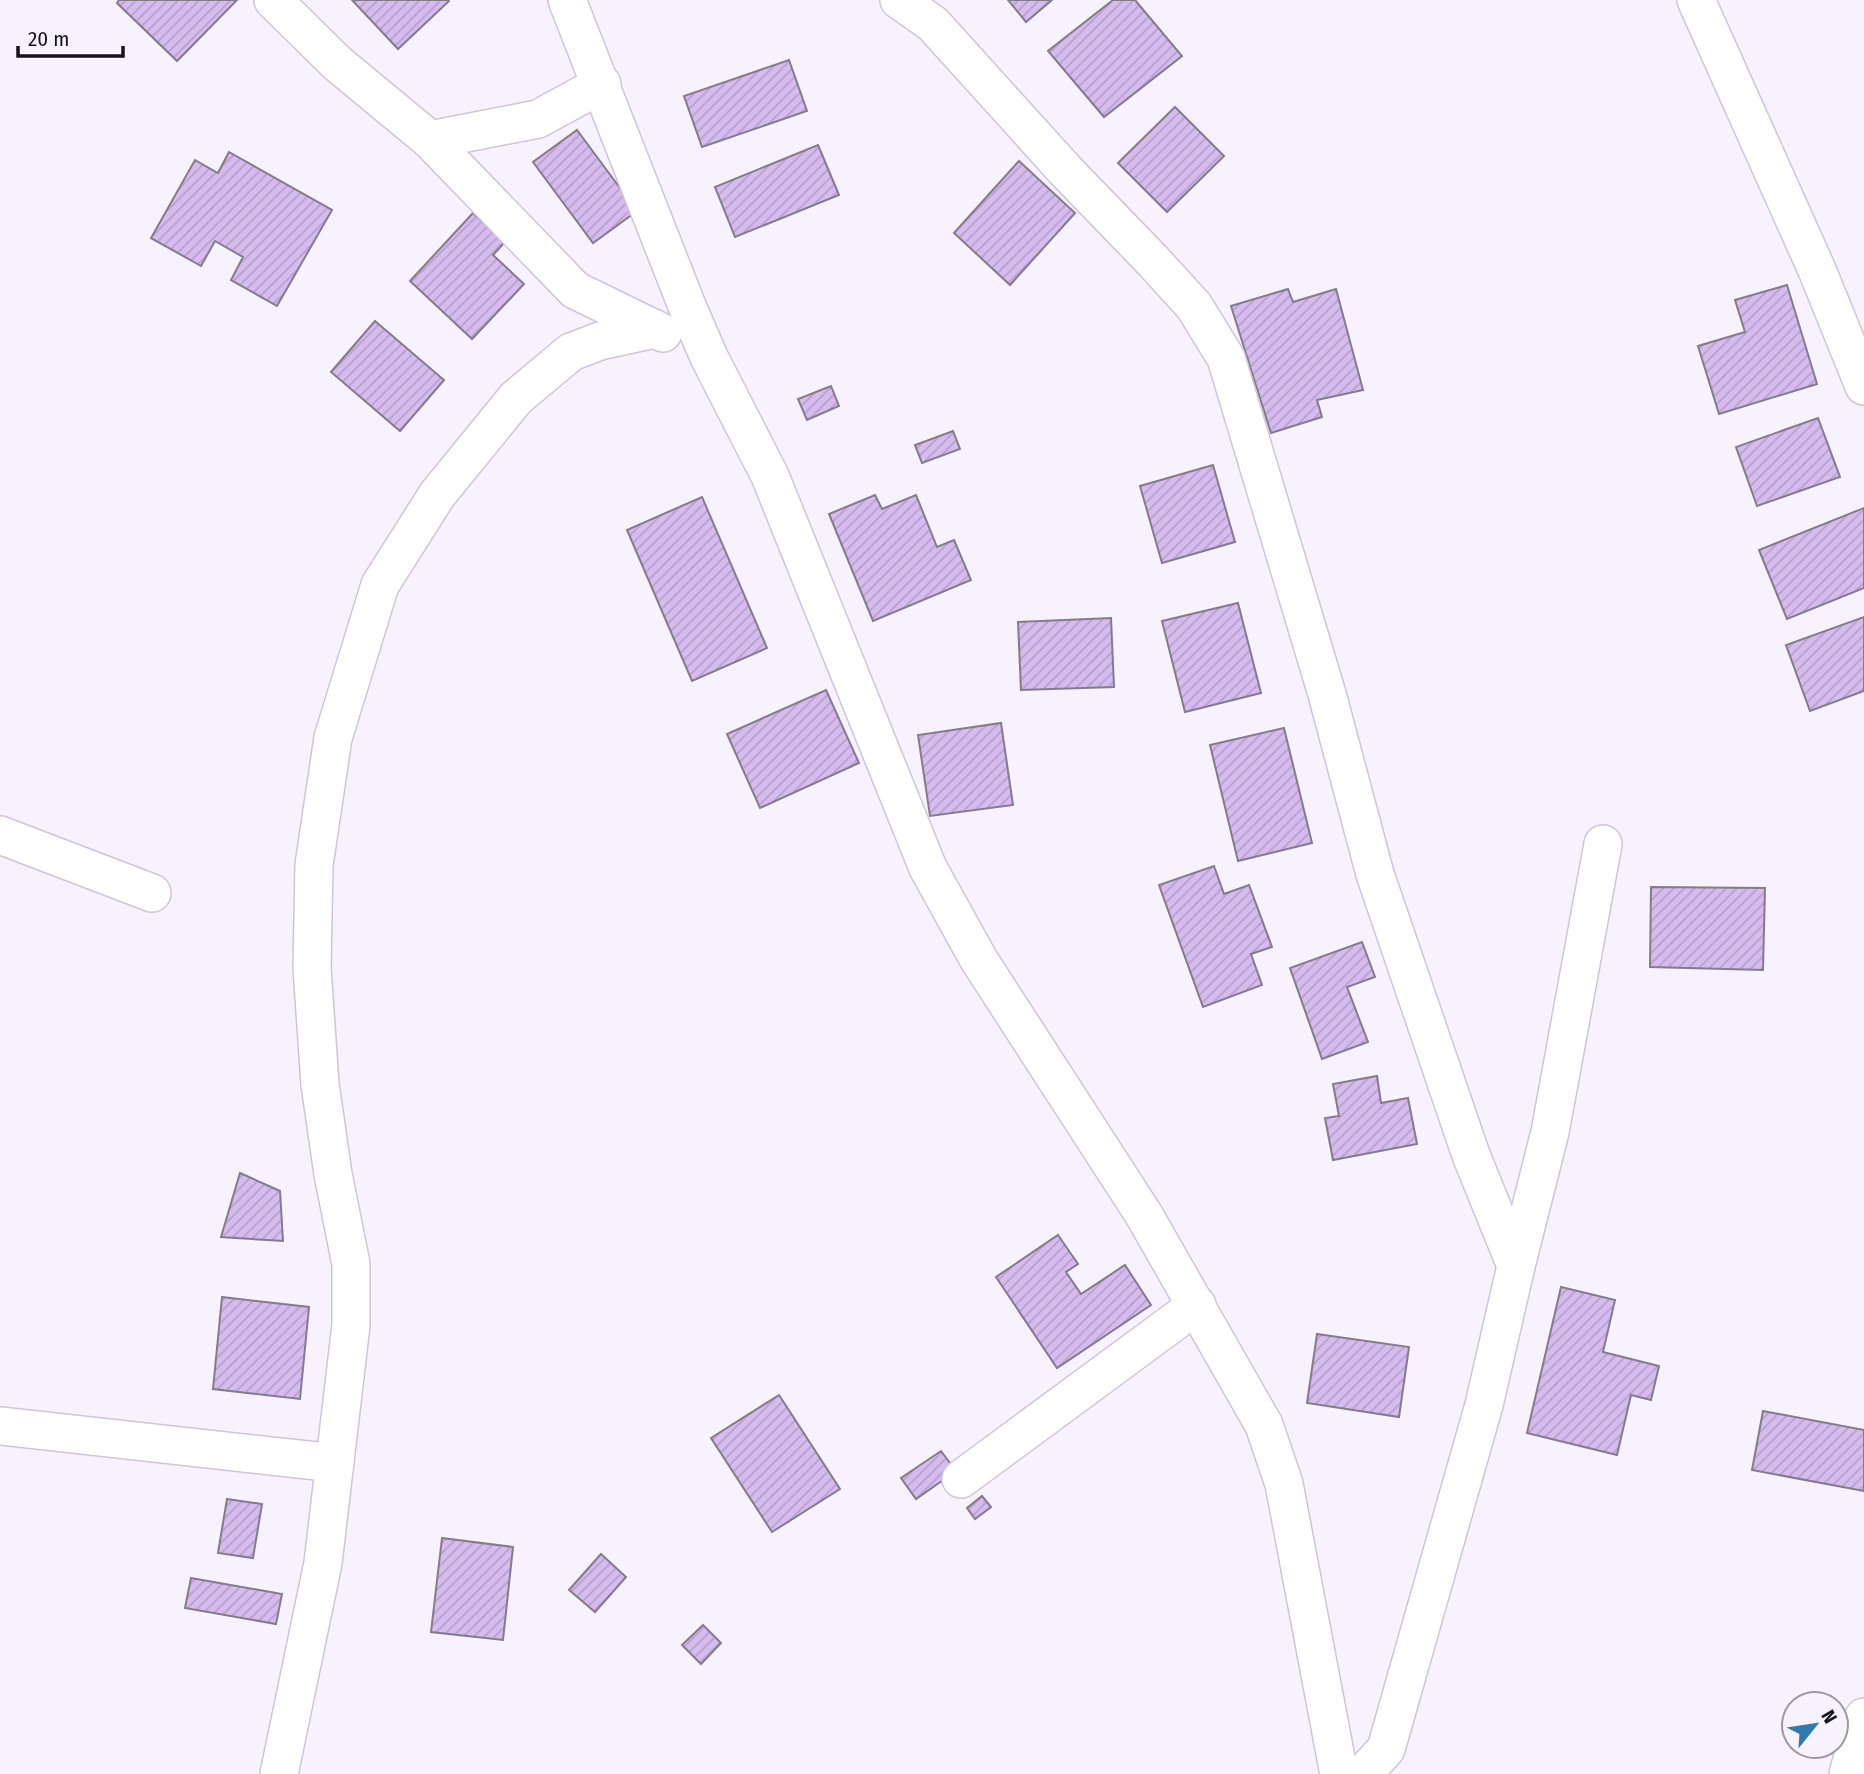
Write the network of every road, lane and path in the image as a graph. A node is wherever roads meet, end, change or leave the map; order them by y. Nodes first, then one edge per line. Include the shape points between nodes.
1 (273, 0) edge
2 (567, 0) edge
3 (899, 0) edge
4 (1696, 0) edge
5 (602, 84) junction
6 (430, 140) junction
7 (655, 329) junction
8 (709, 357) junction
9 (1864, 386) edge
10 (0, 835) edge
11 (1603, 844) dead end
12 (152, 893) dead end
13 (1516, 1266) junction
14 (1198, 1305) junction
15 (0, 1426) edge
16 (335, 1463) junction
17 (961, 1479) dead end
18 (1864, 1717) edge
19 (279, 1774) edge
20 (1339, 1774) edge
21 (1363, 1774) edge
22 (1848, 1774) edge

1 - 6 street via 337,63
2 - 5 street
3 - 13 street via 933,24 1153,261 1194,306 1226,358 1328,694 1375,874 1471,1155
4 - 9 street
5 - 6 street via 538,119
5 - 8 street
6 - 7 street via 575,290
7 - 8 street
7 - 16 street via 571,352 516,398 437,495 380,585 333,738 314,864 312,968 320,1084 351,1264 351,1325
8 - 14 street via 770,476 928,868 979,960
10 - 12 street
11 - 13 street via 1550,1132
13 - 21 street via 1484,1405 1386,1749
14 - 17 street
14 - 20 street via 1264,1425 1284,1484
15 - 16 street
16 - 19 street via 323,1563
18 - 22 street

